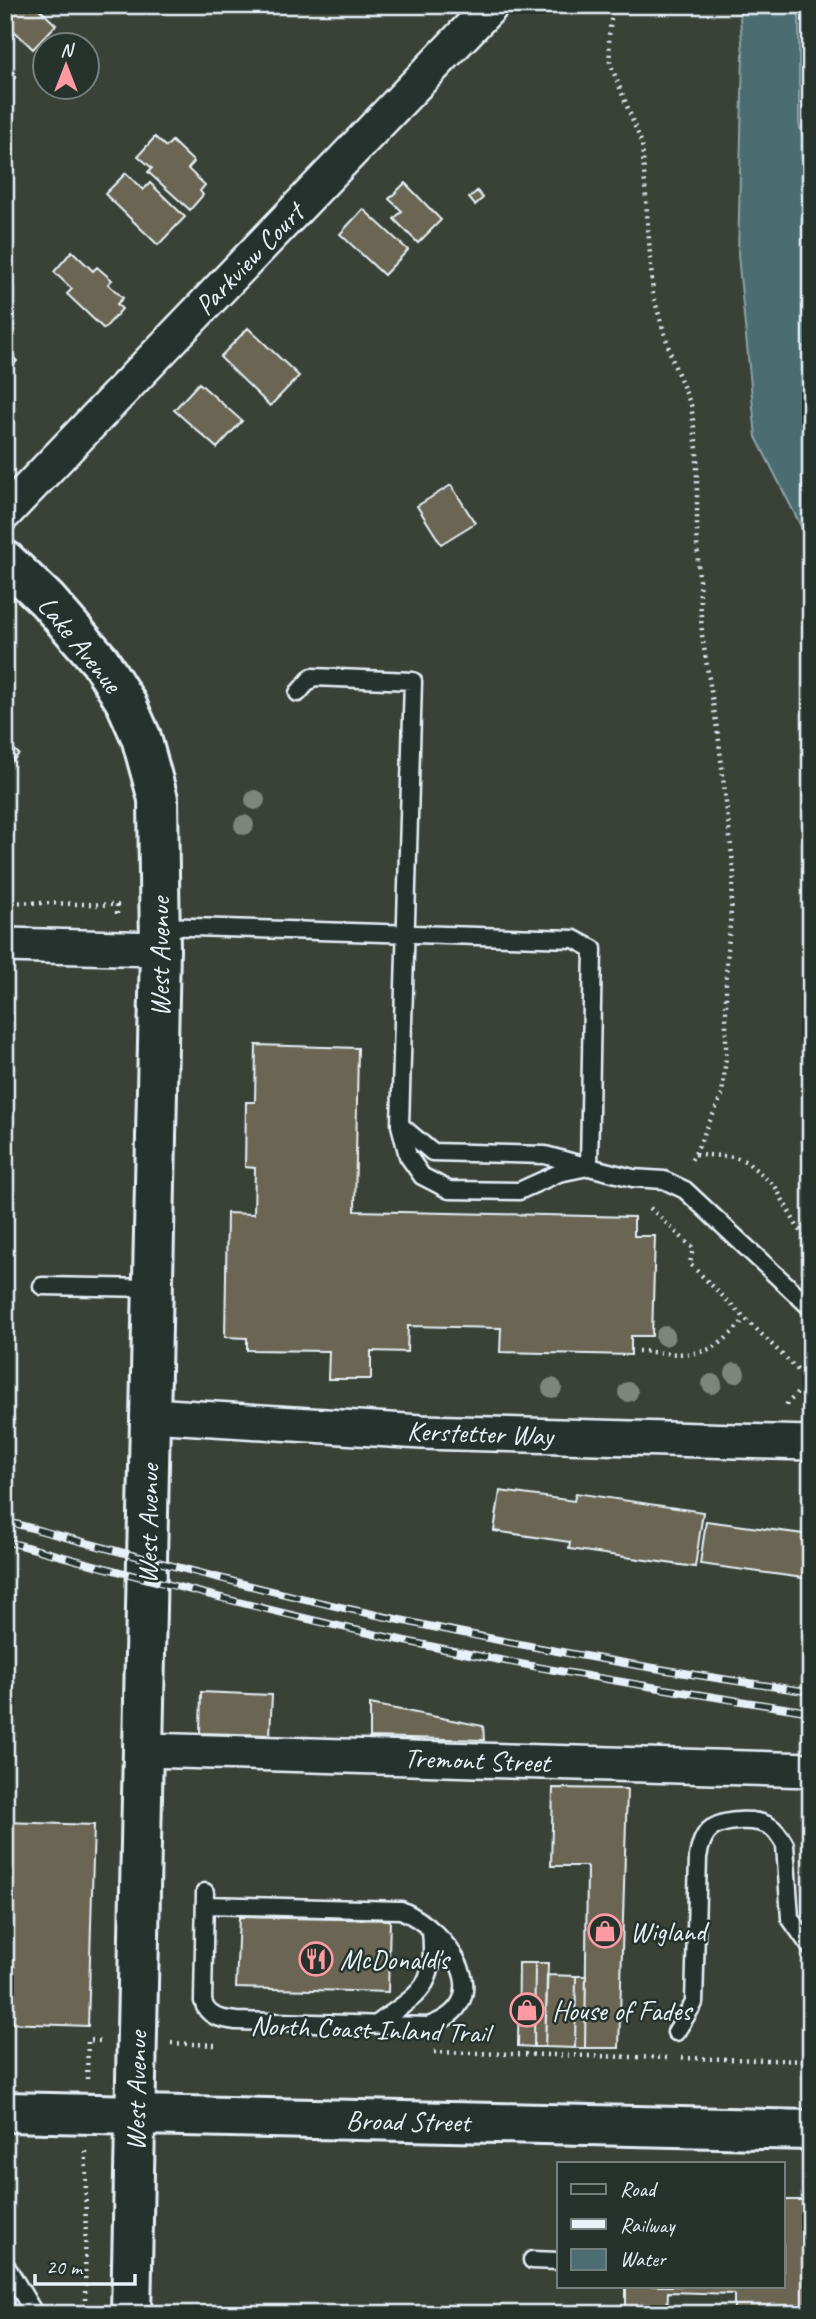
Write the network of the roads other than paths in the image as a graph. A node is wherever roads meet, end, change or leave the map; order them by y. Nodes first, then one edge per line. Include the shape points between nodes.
1 (492, 5) edge
2 (5, 513) edge
3 (5, 560) edge
4 (298, 693) dead end
5 (141, 737) joint
6 (407, 933) junction
7 (160, 937) junction
8 (5, 945) edge
9 (400, 1125) junction
10 (589, 1167) junction
11 (42, 1286) dead end
12 (153, 1288) junction
13 (811, 1308) edge
14 (150, 1415) junction
15 (811, 1443) edge
16 (144, 1750) junction
17 (811, 1770) edge
18 (431, 1931) junction
19 (811, 1948) edge
20 (377, 2025) junction
21 (676, 2032) dead end
22 (5, 2112) edge
23 (135, 2115) junction
24 (811, 2130) edge
25 (532, 2260) dead end
26 (557, 2261) edge
27 (5, 2264) edge
28 (33, 2311) dead end
29 (131, 2314) edge

1 - 2 street, Parkview Court
3 - 5 street, Lake Avenue via 100,661 127,703
4 - 6 lane via 312,677 413,681
5 - 7 street, West Avenue via 158,799
6 - 7 lane
6 - 9 lane
6 - 10 lane via 574,939 593,948
7 - 8 street via 116,947
7 - 12 street, West Avenue
9 - 10 lane via 432,1153 545,1155
9 - 10 lane via 408,1156 422,1176 449,1190 519,1191 559,1172
10 - 13 lane via 664,1180 685,1190
11 - 12 lane
12 - 14 street, West Avenue
14 - 15 street, Kerstetter Way via 422,1432
14 - 16 street, West Avenue
16 - 17 street, Tremont Street
16 - 23 street, West Avenue
18 - 20 lane via 434,1955 429,1978 412,1999
18 - 20 lane via 462,1970 464,1990 456,2010 428,2026
18 - 20 lane via 410,1914 389,1909 205,1899 203,2001 208,2012 236,2021
19 - 21 lane via 790,1917 785,1844 780,1837 757,1822 713,1828 705,1835 698,1857 694,2003
22 - 23 street, Broad Street
23 - 24 street, Broad Street
23 - 29 street, West Avenue
25 - 26 lane
27 - 28 lane

